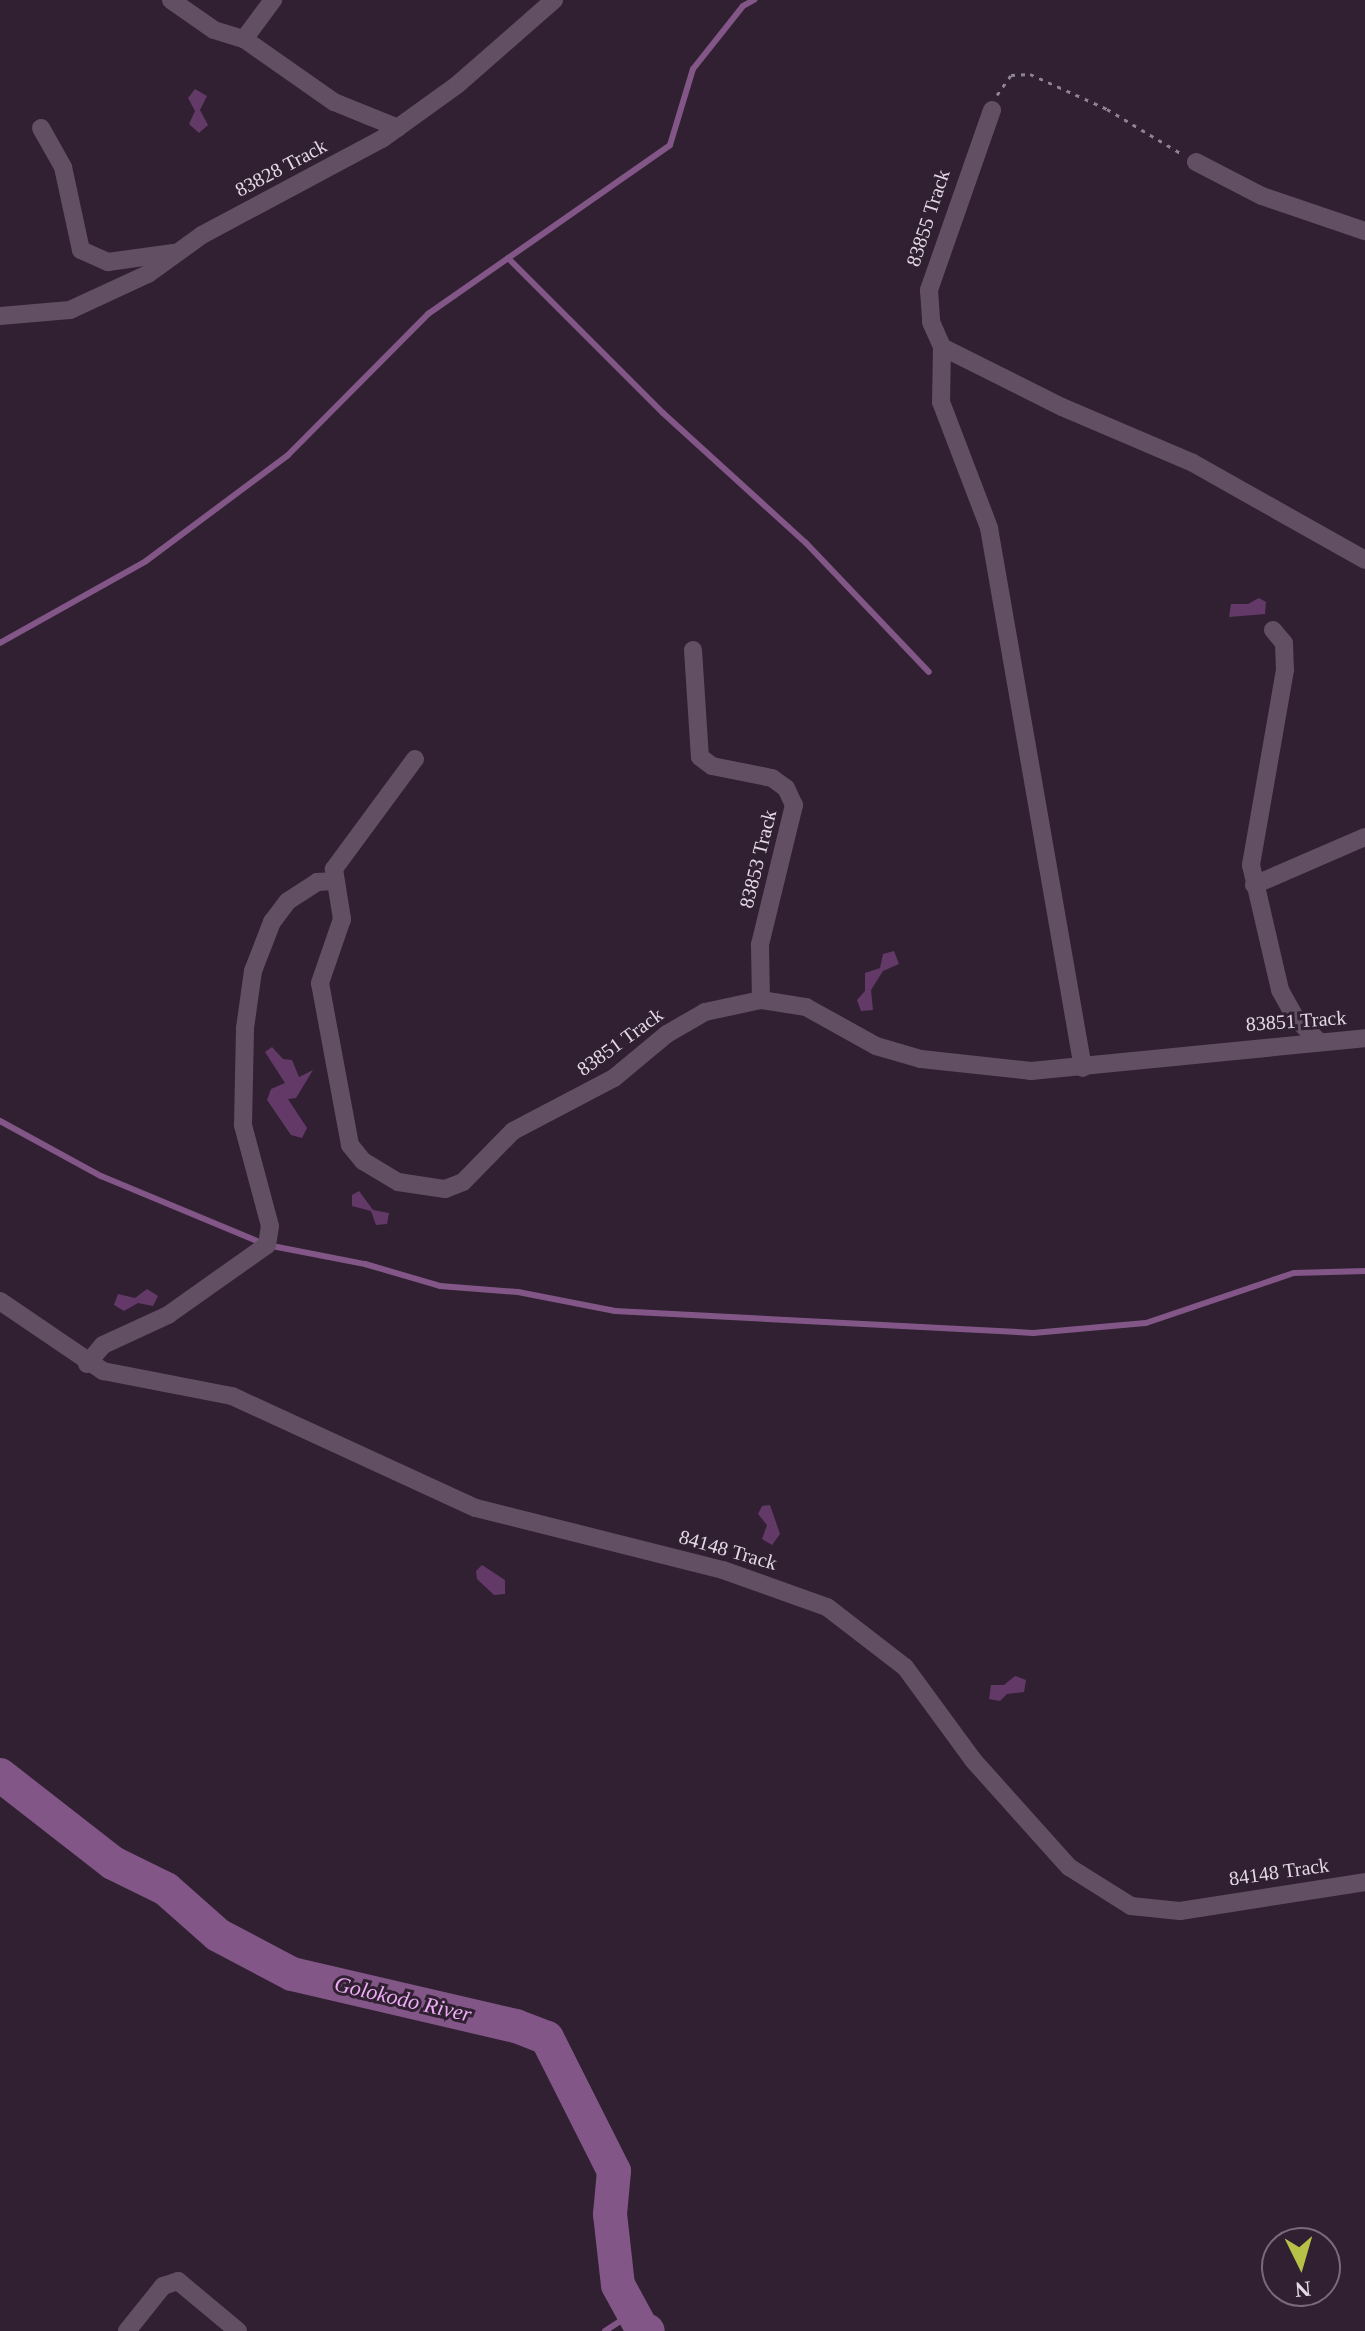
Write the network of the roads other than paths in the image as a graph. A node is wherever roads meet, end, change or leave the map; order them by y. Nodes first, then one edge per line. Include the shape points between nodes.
1 (171, 0) edge
2 (273, 0) edge
3 (554, 0) edge
4 (244, 39) junction
5 (992, 110) road end
6 (41, 128) dead end
7 (398, 128) junction
8 (1196, 162) road end
9 (1365, 231) edge
10 (180, 252) junction
11 (0, 316) edge
12 (942, 347) junction
13 (1365, 560) edge
14 (1273, 630) dead end
15 (693, 650) dead end
16 (415, 759) dead end
17 (1365, 837) edge
18 (334, 881) junction
19 (1254, 885) junction
20 (761, 1000) junction
21 (1365, 1038) edge
22 (1319, 1042) junction
23 (1083, 1068) junction
24 (0, 1301) edge
25 (87, 1364) junction
26 (1365, 1882) edge
27 (127, 2331) edge
28 (238, 2331) edge

1 - 4 street via 214,30
2 - 4 street
3 - 7 street, 83828 Track
4 - 7 street via 334,102
5 - 12 street, 83855 Track via 929,290 931,322
6 - 10 street via 63,167 81,250 108,262
7 - 10 street, 83828 Track
8 - 9 street via 1262,196
10 - 11 street, 83828 Track via 122,289 70,310
12 - 13 street via 1062,407 1193,463
12 - 23 street, 83855 Track via 941,402 983,501 989,528
14 - 19 street via 1284,643 1285,670 1252,846
15 - 20 street, 83853 Track via 700,757 712,766 772,778 786,788 794,805 760,945
16 - 18 street via 340,854
17 - 19 street
18 - 20 street, 83851 Track via 342,919 320,983 347,1134 363,1161 412,1186 445,1189 463,1182 513,1131 614,1078 667,1034 705,1012
18 - 25 street via 317,882 288,901 266,934 253,971 245,1028 243,1125 270,1226 267,1245 168,1315 103,1345
19 - 22 street via 1280,990 1295,1017
20 - 23 street, 83851 Track via 806,1007 876,1046 921,1059 1031,1071
21 - 22 street, 83851 Track
22 - 23 street, 83851 Track via 1206,1050
24 - 25 street, 84148 Track
25 - 26 street, 84148 Track via 129,1379 188,1384 247,1401 476,1508 723,1570 827,1607 905,1667 973,1760 1069,1867 1131,1906 1180,1911
27 - 28 street via 163,2286 178,2281

